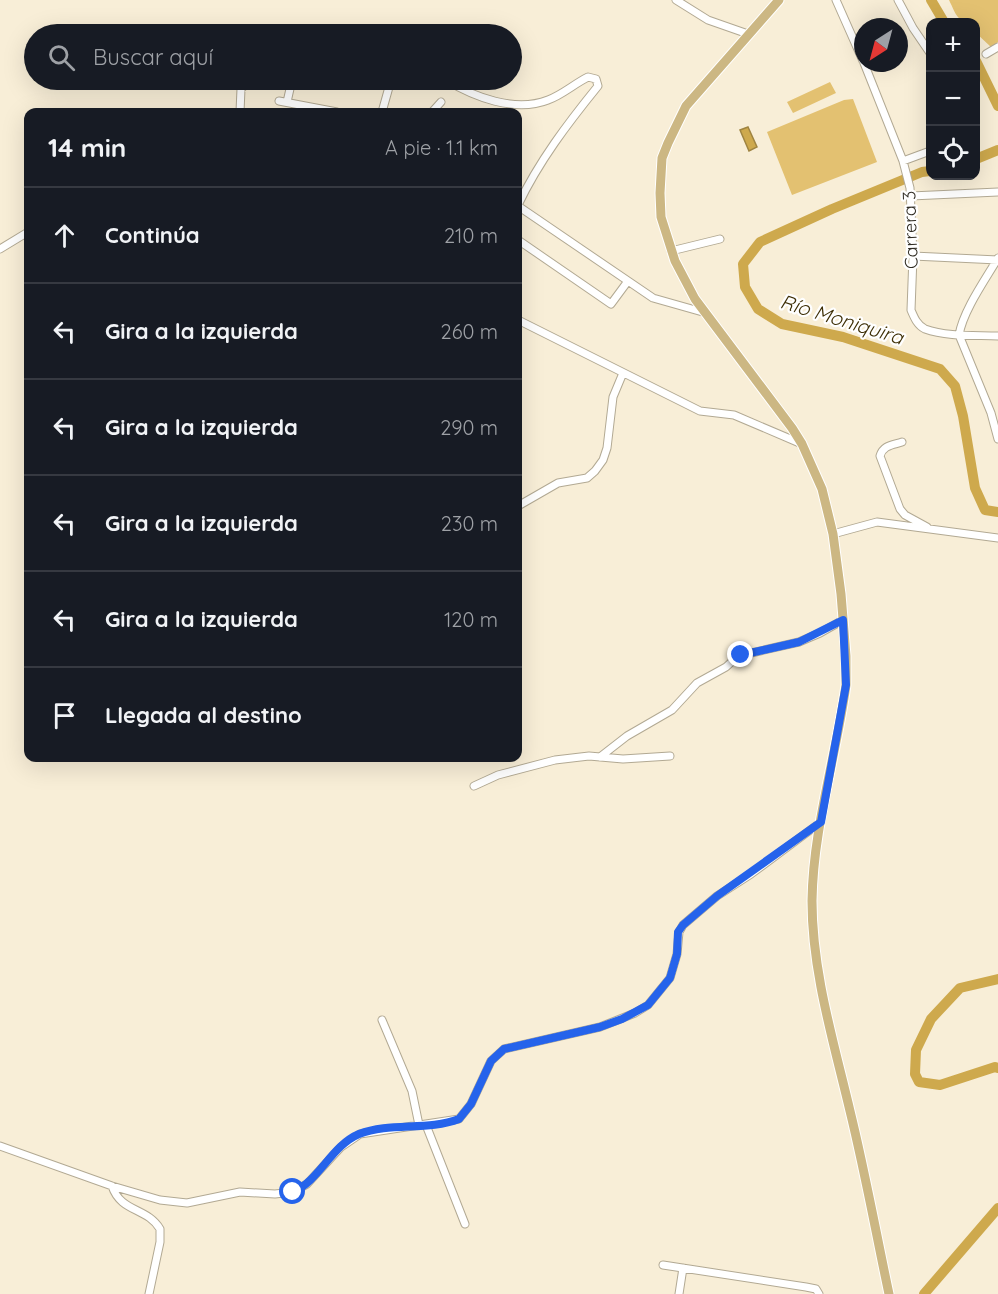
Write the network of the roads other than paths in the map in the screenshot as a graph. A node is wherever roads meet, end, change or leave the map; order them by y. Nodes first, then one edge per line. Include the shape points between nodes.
1 (676, 0) edge
2 (779, 0) edge
3 (836, 0) edge
4 (898, 0) edge
5 (748, 34) junction
6 (854, 41) edge
7 (926, 46) edge
8 (998, 47) edge
9 (986, 54) dead end
10 (867, 72) edge
11 (241, 90) edge
12 (288, 90) edge
13 (388, 90) edge
14 (466, 90) edge
15 (441, 102) dead end
16 (240, 108) edge
17 (315, 108) edge
18 (383, 108) edge
19 (436, 108) edge
20 (926, 153) edge
21 (903, 162) junction
22 (910, 192) junction
23 (998, 192) edge
24 (522, 198) edge
25 (522, 208) edge
26 (24, 234) edge
27 (720, 239) dead end
28 (522, 243) edge
29 (0, 249) edge
30 (671, 251) junction
31 (913, 256) junction
32 (998, 260) edge
33 (628, 281) junction
34 (706, 313) junction
35 (522, 322) edge
36 (959, 335) junction
37 (998, 336) edge
38 (623, 373) junction
39 (995, 413) edge
40 (998, 439) edge
41 (902, 442) dead end
42 (802, 444) junction
43 (522, 504) edge
44 (930, 529) junction
45 (832, 534) junction
46 (998, 538) edge
47 (843, 620) junction
48 (670, 756) dead end
49 (600, 757) junction
50 (474, 786) dead end
51 (821, 822) junction
52 (382, 1020) dead end
53 (422, 1125) junction
54 (0, 1146) edge
55 (112, 1186) junction
56 (465, 1224) dead end
57 (663, 1265) dead end
58 (683, 1268) junction
59 (149, 1294) edge
60 (679, 1294) edge
61 (819, 1294) edge
62 (889, 1294) edge

1 - 5 street via 708,20
2 - 5 main road
3 - 6 street, Carrera 3
4 - 7 street
5 - 30 main road via 692,99 662,158 662,217
8 - 9 street
10 - 21 street, Carrera 3
11 - 16 street
12 - 17 street via 283,102
13 - 18 street
14 - 24 street via 513,105 550,99 588,77 597,82 598,86 567,124
15 - 19 street
20 - 21 street
21 - 22 street, Carrera 3
22 - 23 street
22 - 31 street, Carrera 3
25 - 33 street
26 - 29 street
27 - 30 street
28 - 33 street via 611,304
30 - 34 main road
31 - 32 street
31 - 36 street, Carrera 3 via 911,310 916,321 925,328
32 - 36 street via 966,311
33 - 34 street via 653,298
34 - 42 main road
35 - 38 street
36 - 37 street
36 - 39 street
38 - 42 street via 700,411 734,415
38 - 43 street via 613,397 607,448 595,471 587,478 558,483
39 - 40 street
41 - 44 street via 885,447 880,456 900,509
42 - 45 main road via 822,489
44 - 45 street via 877,522
44 - 46 street
45 - 47 main road
47 - 49 street via 799,642 738,656 697,683 672,710
47 - 51 main road via 846,685
48 - 49 street
49 - 50 street via 541,763
51 - 53 street via 683,925 678,932 670,978 648,1005 600,1027 507,1047 491,1061 463,1115 456,1120
51 - 62 main road via 812,902 820,976
52 - 53 street
53 - 55 street via 365,1132 354,1137 307,1184 286,1194 240,1192 174,1203
53 - 56 street
54 - 55 street
55 - 59 street via 121,1202 152,1219 160,1229
57 - 58 street
58 - 60 street
58 - 61 street via 814,1289

